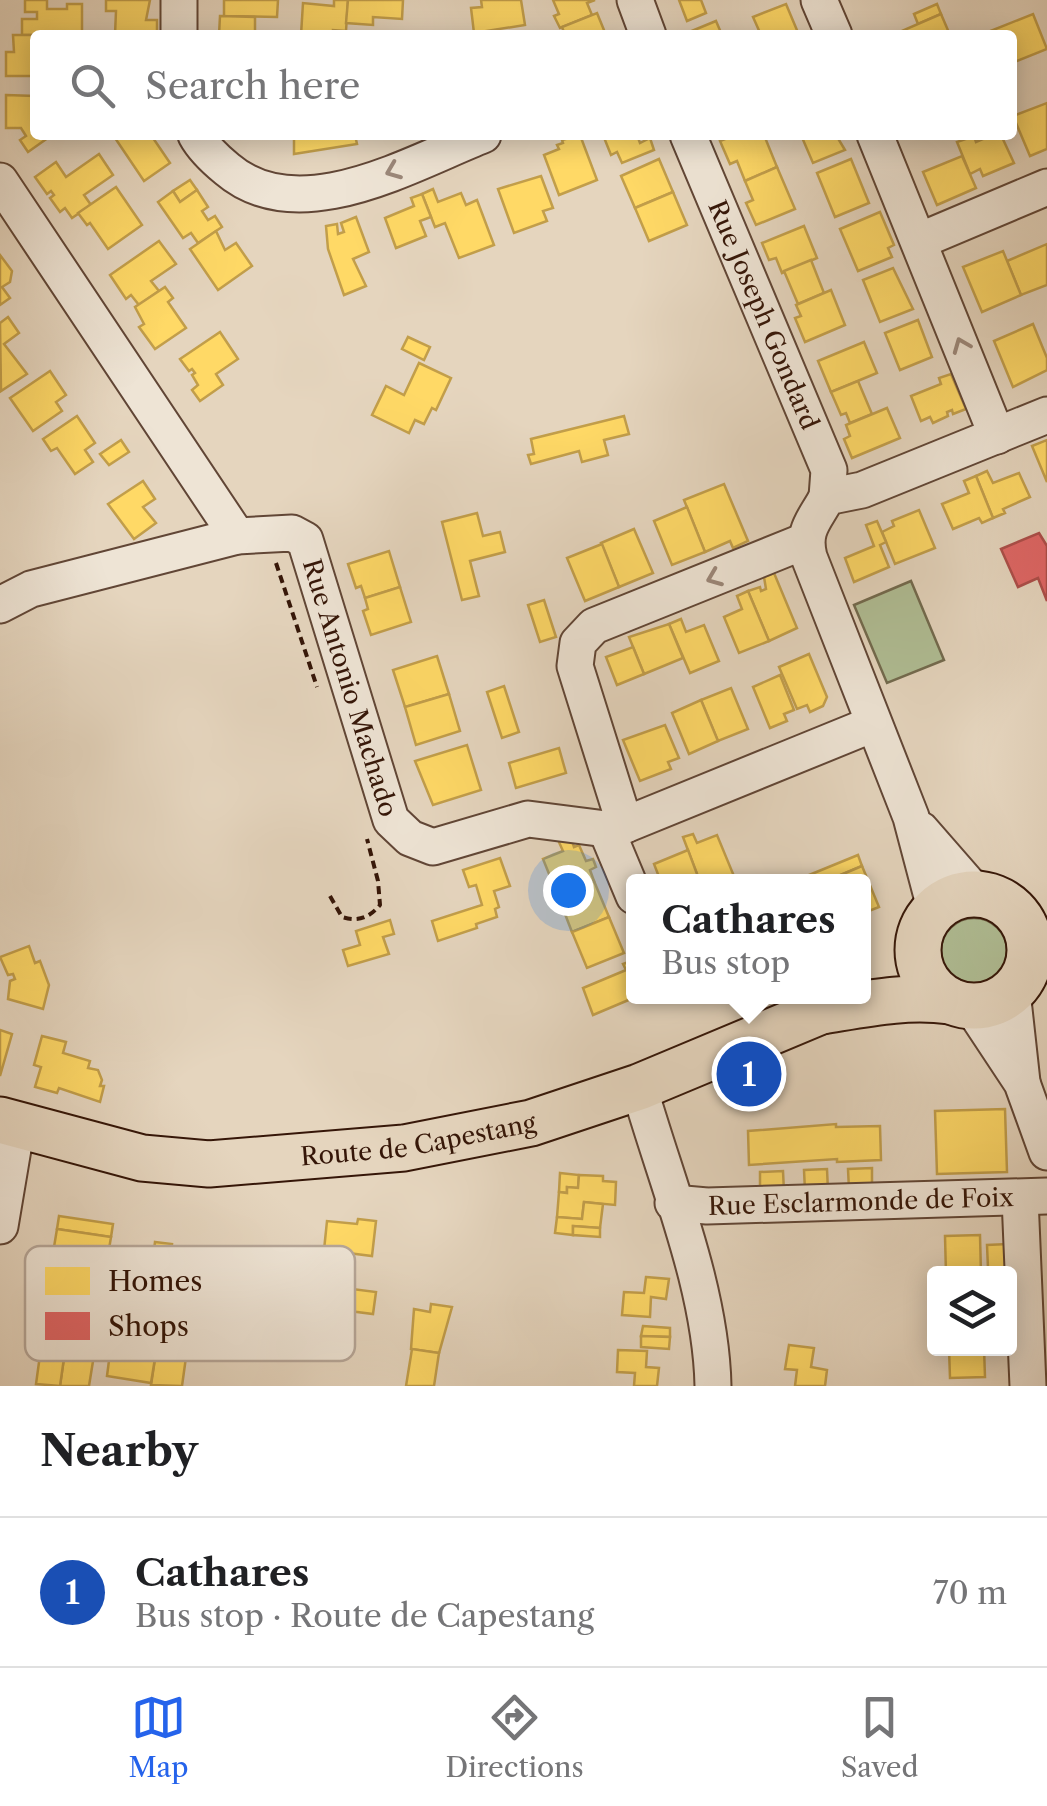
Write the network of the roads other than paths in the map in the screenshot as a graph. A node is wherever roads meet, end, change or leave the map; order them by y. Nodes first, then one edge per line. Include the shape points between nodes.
1 (179, 0) edge
2 (635, 0) edge
3 (819, 0) edge
4 (179, 30) edge
5 (646, 30) edge
6 (832, 30) edge
7 (201, 140) edge
8 (470, 140) edge
9 (690, 140) edge
10 (877, 140) edge
11 (0, 181) edge
12 (1047, 188) edge
13 (918, 241) junction
14 (1047, 415) edge
15 (997, 436) junction
16 (827, 497) junction
17 (252, 536) junction
18 (805, 542) junction
19 (0, 604) edge
20 (872, 724) junction
21 (616, 827) junction
22 (628, 874) edge
23 (978, 914) edge
24 (1002, 981) edge
25 (871, 982) edge
26 (871, 1001) edge
27 (833, 1004) edge
28 (640, 1087) junction
29 (8, 1123) edge
30 (1047, 1152) edge
31 (1034, 1197) edge
32 (673, 1203) junction
33 (0, 1226) edge
34 (712, 1386) edge
35 (1028, 1386) edge

1 - 4 street
2 - 5 street
3 - 6 street
8 -> 7 street via 313,196 272,193 240,180
9 - 16 street, Rue Joseph Gondard via 829,470
10 - 13 street
11 - 17 street
12 - 13 street
15 -> 13 street
14 - 15 street
15 - 16 street via 862,490
16 - 18 street via 808,524
17 - 19 street via 31,589
17 - 21 street, Rue Antonio Machado via 292,533 305,540 391,820 410,838 433,846 528,818
18 - 20 street
18 -> 21 street via 594,626 578,643 575,666
20 - 21 street, Rue Antonio Machado
20 - 23 street via 912,817
21 - 22 street
23 - 24 main road via 1027,930
23 - 24 main road via 920,969 932,988
23 - 25 main road
24 - 26 main road, Route de Capestang
24 - 30 street via 1022,1083
27 - 28 main road, Route de Capestang
28 - 29 main road, Route de Capestang via 531,1123 404,1148 208,1164 142,1158
28 - 32 street
29 - 33 street
31 - 32 street, Rue Esclarmonde de Foix
31 - 35 street
32 - 34 street via 699,1283

